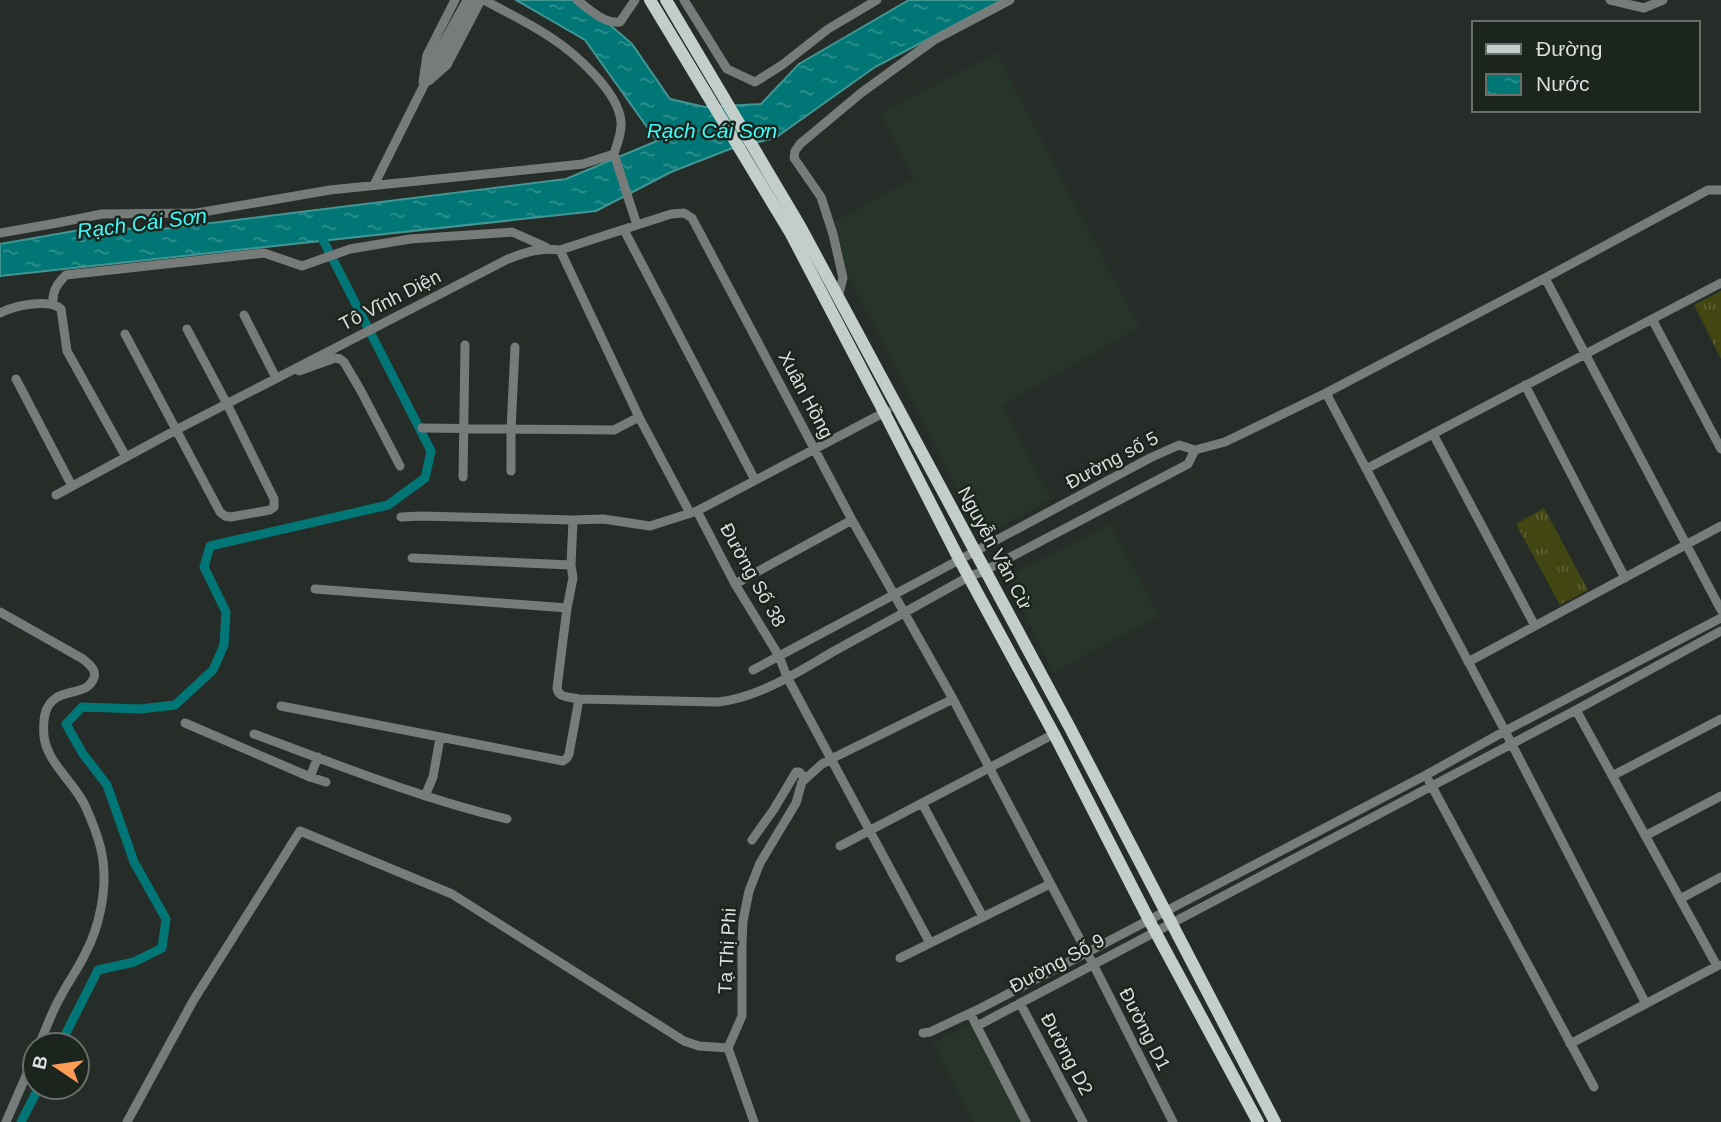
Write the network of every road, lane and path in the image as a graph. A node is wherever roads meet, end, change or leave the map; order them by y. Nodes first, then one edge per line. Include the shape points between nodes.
1 (454, 0) edge
2 (467, 0) edge
3 (474, 0) edge
4 (483, 0) edge
5 (577, 0) edge
6 (635, 0) edge
7 (684, 0) edge
8 (877, 0) edge
9 (1010, 0) edge
10 (1610, 0) edge
11 (1663, 0) edge
12 (667, 1) edge
13 (654, 5) edge
14 (431, 71) junction
15 (423, 87) junction
16 (615, 159) junction
17 (374, 185) junction
18 (1721, 190) edge
19 (684, 213) joint
20 (637, 225) junction
21 (624, 230) junction
22 (796, 230) junction
23 (0, 233) edge
24 (548, 248) junction
25 (560, 250) junction
26 (1545, 278) junction
27 (1721, 283) edge
28 (838, 297) junction
29 (53, 304) junction
30 (0, 313) edge
31 (244, 314) dead end
32 (1653, 319) junction
33 (187, 329) dead end
34 (125, 334) dead end
35 (465, 345) dead end
36 (515, 347) dead end
37 (1585, 354) junction
38 (294, 369) junction
39 (276, 378) junction
40 (16, 379) dead end
41 (1525, 386) junction
42 (1325, 393) junction
43 (227, 404) junction
44 (890, 409) junction
45 (639, 417) junction
46 (422, 428) dead end
47 (465, 429) junction
48 (177, 430) junction
49 (511, 430) junction
50 (1433, 434) junction
51 (814, 448) junction
52 (1721, 449) edge
53 (1195, 450) junction
54 (125, 457) junction
55 (400, 466) dead end
56 (1366, 469) junction
57 (511, 471) dead end
58 (463, 477) dead end
59 (755, 480) junction
60 (72, 486) junction
61 (56, 495) dead end
62 (694, 512) junction
63 (401, 517) dead end
64 (573, 520) junction
65 (852, 520) junction
66 (1721, 526) edge
67 (1686, 544) junction
68 (975, 552) junction
69 (412, 558) dead end
70 (959, 559) junction
71 (571, 565) junction
72 (984, 570) junction
73 (968, 577) junction
74 (1625, 578) junction
75 (735, 583) junction
76 (315, 589) dead end
77 (896, 595) junction
78 (567, 608) junction
79 (1721, 610) edge
80 (0, 612) edge
81 (905, 612) junction
82 (1721, 618) edge
83 (1535, 626) junction
84 (1721, 631) edge
85 (779, 656) junction
86 (1468, 662) junction
87 (753, 670) dead end
88 (787, 677) junction
89 (579, 699) junction
90 (953, 699) junction
91 (281, 706) dead end
92 (1576, 710) junction
93 (1721, 719) edge
94 (185, 723) dead end
95 (1069, 726) junction
96 (1505, 731) junction
97 (254, 734) dead end
98 (1054, 734) junction
99 (440, 738) junction
100 (1512, 743) junction
101 (318, 757) junction
102 (831, 759) junction
103 (989, 768) junction
104 (1426, 775) junction
105 (1612, 776) junction
106 (310, 777) junction
107 (805, 778) junction
108 (326, 782) dead end
109 (1431, 785) junction
110 (425, 796) junction
111 (1721, 796) edge
112 (922, 803) junction
113 (507, 819) dead end
114 (869, 831) junction
115 (1645, 836) junction
116 (752, 840) dead end
117 (840, 846) dead end
118 (1721, 877) edge
119 (1050, 884) junction
120 (1679, 899) junction
121 (983, 917) junction
122 (1169, 917) junction
123 (1152, 926) junction
124 (930, 943) junction
125 (1086, 953) junction
126 (900, 958) dead end
127 (1093, 964) junction
128 (1719, 965) edge
129 (1020, 1003) junction
130 (1646, 1004) junction
131 (970, 1013) junction
132 (976, 1026) junction
133 (45, 1031) edge
134 (923, 1033) dead end
135 (1570, 1044) junction
136 (728, 1048) junction
137 (21, 1087) edge
138 (1594, 1087) dead end
139 (1170, 1121) edge
140 (6, 1122) edge
141 (127, 1122) edge
142 (754, 1122) edge
143 (1026, 1122) edge
144 (1083, 1122) edge
145 (1258, 1122) edge
146 (1275, 1122) edge

1 - 15 street via 427,55
2 - 14 street
3 - 14 street via 440,63
4 - 15 street via 447,65
4 - 16 street via 550,37 597,78 614,100 621,122
5 - 6 street via 615,23 620,23
7 - 8 street via 727,69 755,82
9 - 28 street via 934,40 861,93 795,151 794,158 821,197 834,234 843,278
10 - 11 street via 1644,8
12 - 22 main road, Nguyễn Văn Cừ
13 - 22 main road, Nguyễn Văn Cừ
14 - 15 street
15 - 17 street
16 - 17 street
16 - 20 street
17 - 23 street via 197,213 102,214
18 - 26 street via 1708,190
19 - 20 street, Tô Vĩnh Diện
19 - 51 street, Xuân Hồng via 692,218
20 - 21 street, Tô Vĩnh Diện
21 - 25 street, Tô Vĩnh Diện
21 - 59 street
22 - 28 main road, Nguyễn Văn Cừ
22 - 44 main road, Nguyễn Văn Cừ
24 - 25 street, Tô Vĩnh Diện
24 - 29 street via 512,232 410,239 348,250 302,265 264,253 66,275 56,285
24 - 38 street, Tô Vĩnh Diện via 508,259
25 - 45 street, Đường Số 38
26 - 37 street
26 - 42 street
27 - 32 street
28 - 44 main road, Nguyễn Văn Cừ
29 - 30 street
29 - 54 street via 61,309 67,351
31 - 39 street
32 - 37 street
32 - 52 street
33 - 43 street
34 - 48 street
35 - 47 street
36 - 49 street
37 - 41 street
37 - 67 street
38 - 39 street, Tô Vĩnh Diện
38 - 55 street via 303,371 335,359 344,362
39 - 43 street, Tô Vĩnh Diện
40 - 60 street
41 - 50 street
41 - 74 street
42 - 53 street via 1225,442
42 - 56 street
43 - 48 street, Tô Vĩnh Diện
43 - 48 street via 274,499 270,510 222,514
44 - 51 street
44 - 68 main road, Nguyễn Văn Cừ
44 - 70 main road, Nguyễn Văn Cừ
45 - 49 street via 614,430
45 - 62 street, Đường Số 38
46 - 47 street
47 - 49 street
47 - 58 street
48 - 54 street, Tô Vĩnh Diện
49 - 57 street
50 - 56 street
50 - 83 street
51 - 59 street
51 - 65 street, Xuân Hồng
53 - 68 street, Đường số 5 via 1179,445 1169,449
53 - 72 street, Đường số 5 via 1188,464
54 - 60 street, Tô Vĩnh Diện
56 - 86 street
59 - 62 street
60 - 61 street, Tô Vĩnh Diện
62 - 64 street via 650,526
62 - 75 street, Đường Số 38
63 - 64 street
64 - 71 street
65 - 75 street
65 - 77 street, Xuân Hồng
66 - 67 street
67 - 74 street
67 - 79 street
68 - 70 street, Đường số 5
68 - 72 main road, Nguyễn Văn Cừ
69 - 71 street
70 - 73 main road, Nguyễn Văn Cừ
70 - 77 street, Đường số 5
71 - 78 street
72 - 73 street, Đường số 5
72 - 95 main road, Nguyễn Văn Cừ
73 - 81 street, Đường số 5
73 - 98 main road, Nguyễn Văn Cừ
74 - 83 street
75 - 85 street, Đường Số 38
76 - 78 street
77 - 81 street, Xuân Hồng
77 - 85 street, Đường số 5
78 - 89 street via 557,692
80 - 133 street via 83,659 95,675 86,688 54,699 43,724 50,755 86,805 103,862 97,925
81 - 88 street, Đường số 5
81 - 90 street, Xuân Hồng
82 - 96 street
83 - 86 street
84 - 92 street
85 - 87 street, Đường số 5
85 - 88 street, Đường Số 38
86 - 96 street
88 - 89 street, Đường số 5 via 730,701
88 - 102 street, Đường Số 38
89 - 99 street via 569,754 563,761
90 - 102 street
90 - 103 street, Xuân Hồng
91 - 99 street
92 - 100 street
92 - 105 street
93 - 105 street
94 - 106 street
95 - 98 main road
95 - 122 main road, Nguyễn Văn Cừ
96 - 100 street
96 - 104 street
97 - 101 street
98 - 103 street
98 - 123 main road, Nguyễn Văn Cừ
99 - 110 street
100 - 109 street
100 - 130 street
101 - 106 street
101 - 110 street
102 - 107 street
102 - 114 street, Đường Số 38
103 - 112 street
103 - 119 street, Đường D1
104 - 109 street
104 - 122 street
105 - 115 street
106 - 108 street
107 - 116 street via 796,772
107 - 136 street, Tạ Thị Phi via 749,891 743,921 742,1016
109 - 122 street
109 - 135 street
110 - 113 street
111 - 115 street
112 - 114 street
112 - 121 street
114 - 117 street
114 - 124 street, Đường Số 38
115 - 120 street
118 - 120 street
119 - 121 street
119 - 125 street, Đường D1
120 - 128 street
121 - 124 street
122 - 123 street
122 - 146 main road, Nguyễn Văn Cừ
123 - 125 street
123 - 127 street, Đường Số 9
123 - 145 main road, Nguyễn Văn Cừ
124 - 126 street
125 - 127 street, Đường D1
125 - 131 street
127 - 129 street, Đường Số 9
127 - 139 street, Đường D1
128 - 130 street
129 - 132 street, Đường Số 9
129 - 144 street, Đường D2
130 - 135 street
131 - 132 street
131 - 134 street
132 - 143 street
135 - 138 street
136 - 141 street via 684,1041 452,894 299,831 193,1001
136 - 142 street
137 - 140 street

